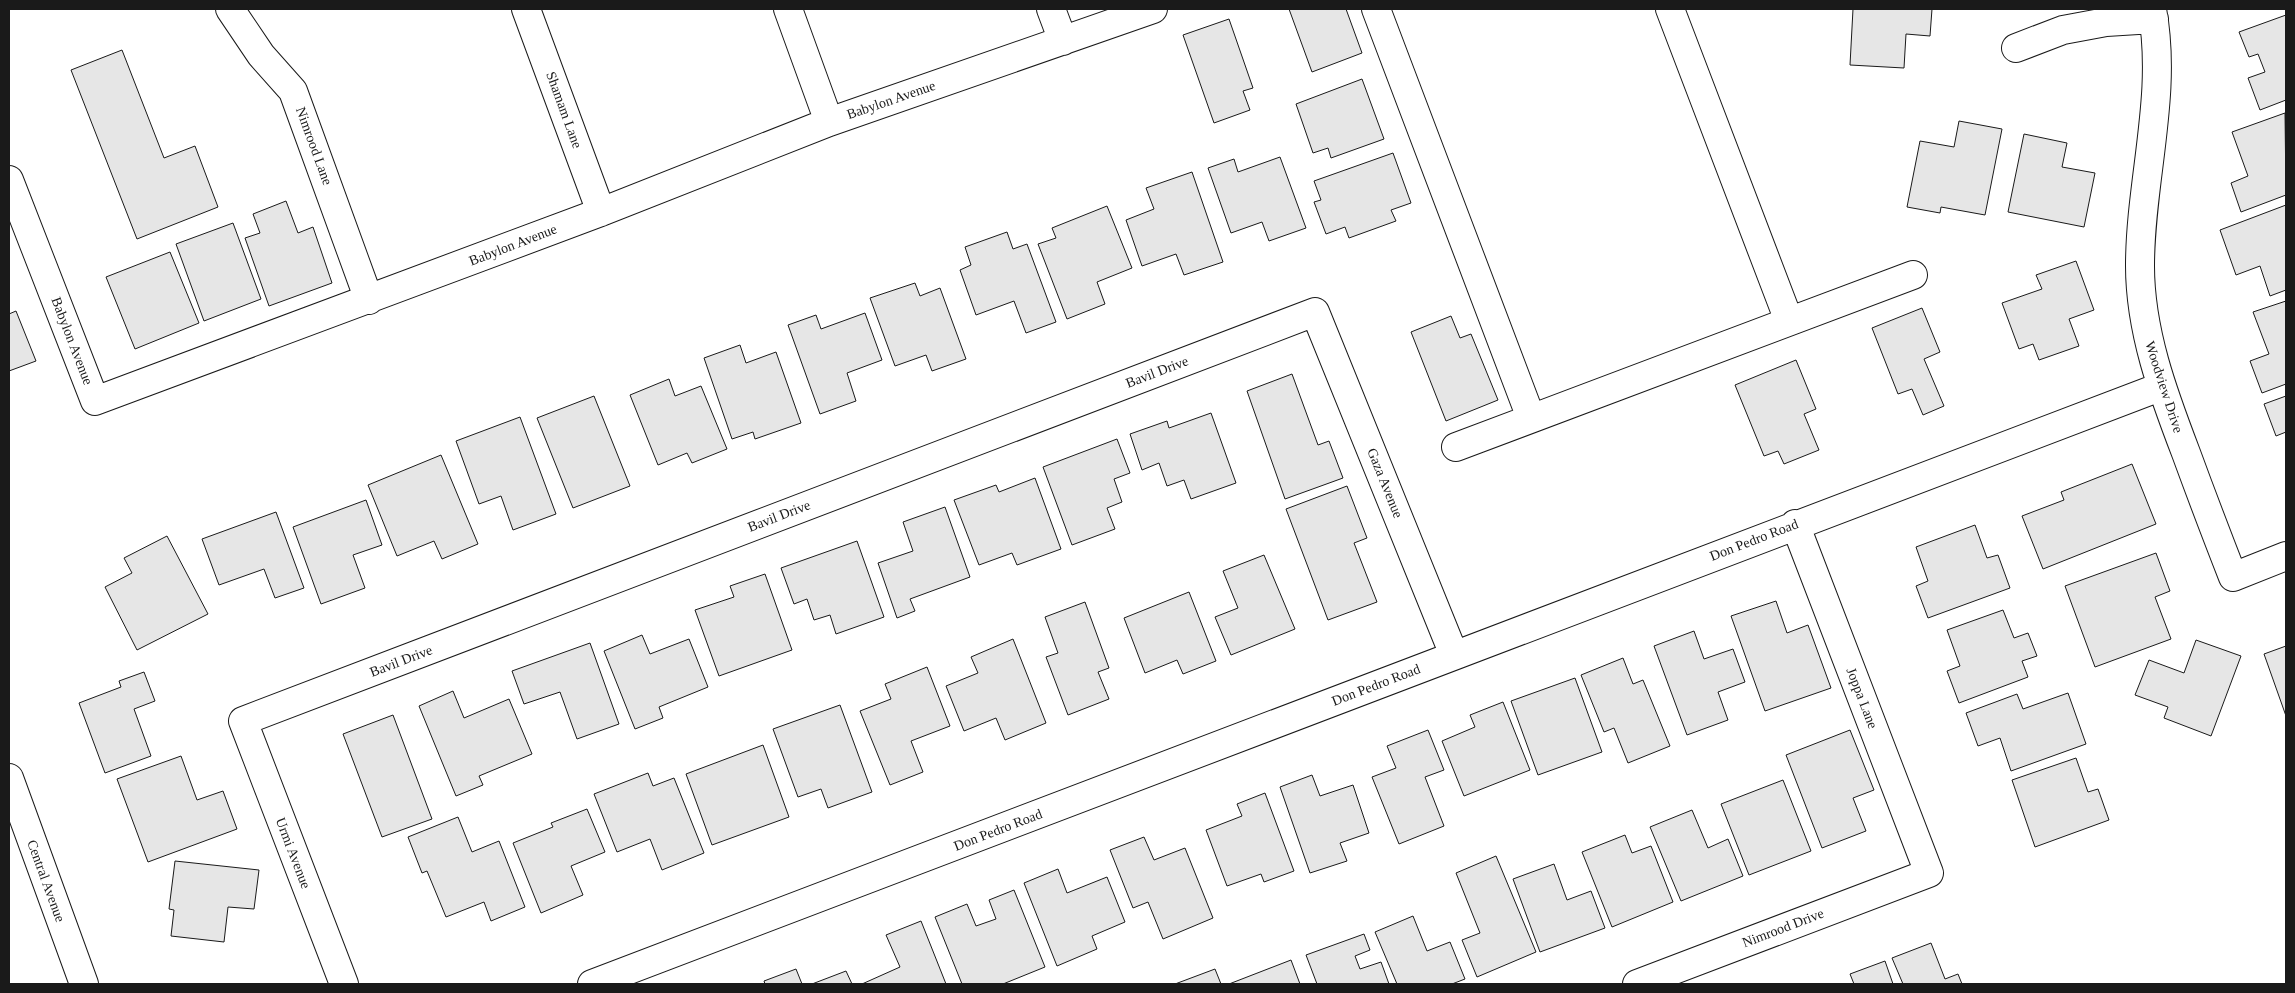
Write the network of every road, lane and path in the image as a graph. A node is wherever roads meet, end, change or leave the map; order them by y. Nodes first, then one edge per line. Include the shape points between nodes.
1 (230, 9) edge
2 (526, 9) edge
3 (788, 9) edge
4 (1051, 9) edge
5 (1153, 9) edge
6 (1376, 9) edge
7 (1670, 9) edge
8 (2153, 14) edge
9 (1063, 41) junction
10 (2016, 48) dead end
11 (829, 122) junction
12 (9, 180) edge
13 (601, 212) junction
14 (1913, 276) dead end
15 (370, 300) junction
16 (1315, 312) joint
17 (1789, 321) junction
18 (2160, 387) junction
19 (1532, 418) junction
20 (1456, 447) dead end
21 (1795, 524) junction
22 (2286, 556) edge
23 (1454, 655) junction
24 (243, 721) joint
25 (9, 778) edge
26 (1930, 873) joint
27 (84, 984) edge
28 (344, 984) edge
29 (592, 984) edge
30 (1637, 984) edge

1 - 15 street, Nimrood Lane via 262,55 294,91
2 - 13 street, Shamam Lane
3 - 11 street
4 - 9 street
5 - 9 street, Babylon Avenue
6 - 19 street
7 - 17 street
8 - 10 street via 2063,30
8 - 18 street, Woodview Drive via 2155,124 2142,208 2140,267 2147,335
9 - 11 street, Babylon Avenue
11 - 13 street, Babylon Avenue
12 - 15 street, Babylon Avenue via 95,401
13 - 15 street, Babylon Avenue
14 - 17 street
16 - 23 street, Gaza Avenue
16 - 24 street, Bavil Drive
17 - 19 street
18 - 21 street, Don Pedro Road
18 - 22 street, Woodview Drive via 2233,577
19 - 20 street
21 - 23 street, Don Pedro Road
21 - 26 street, Joppa Lane
23 - 29 street, Don Pedro Road
24 - 28 street, Urmi Avenue
25 - 27 street, Central Avenue
26 - 30 street, Nimrood Drive

